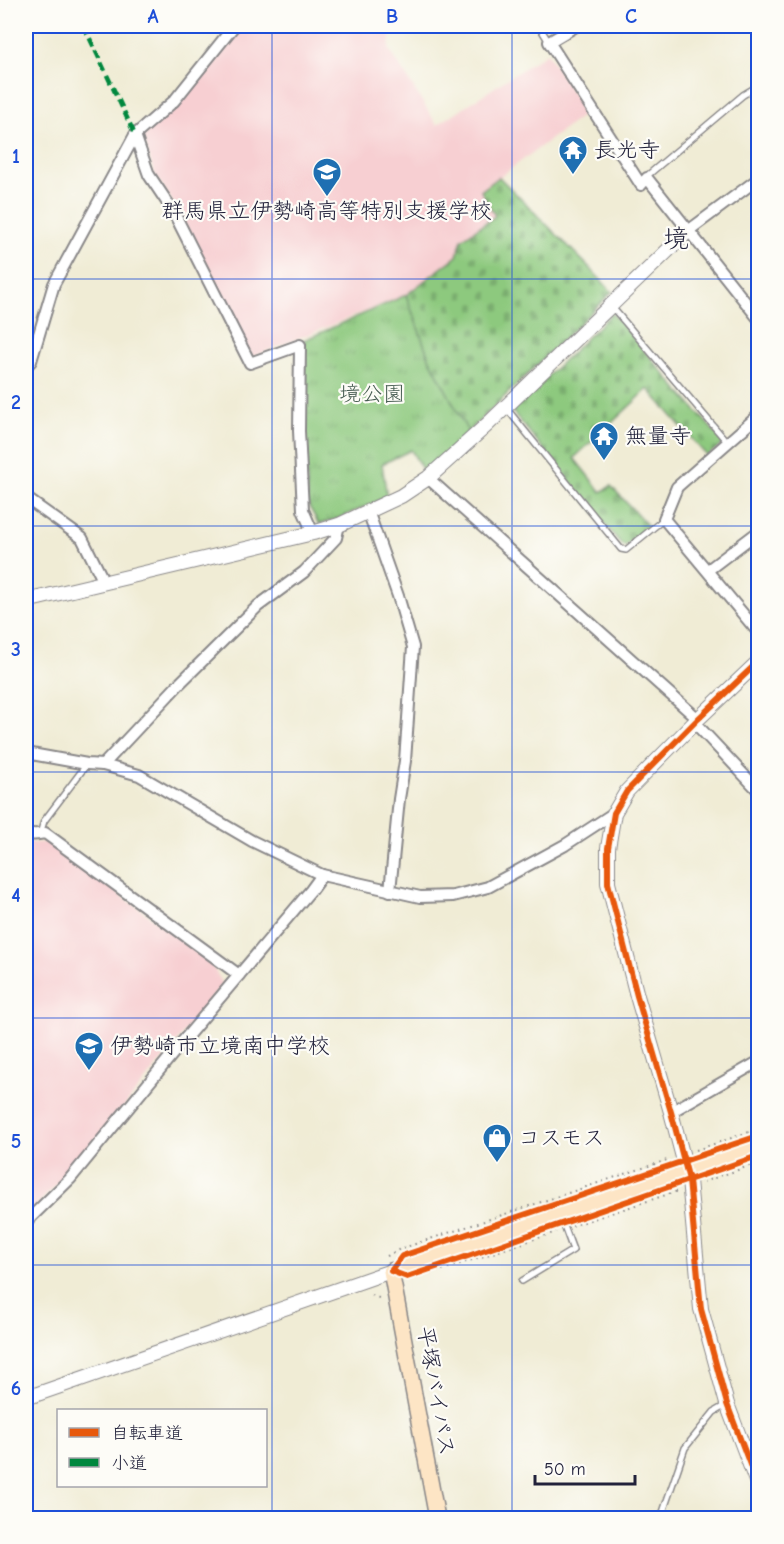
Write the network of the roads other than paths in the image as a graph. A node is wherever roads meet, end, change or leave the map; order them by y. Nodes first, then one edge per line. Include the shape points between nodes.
1 (234, 26) edge
2 (539, 26) edge
3 (576, 26) edge
4 (549, 42) junction
5 (759, 86) edge
6 (135, 135) junction
7 (647, 178) junction
8 (759, 179) edge
9 (688, 231) junction
10 (611, 305) junction
11 (759, 318) edge
12 (26, 366) edge
13 (506, 407) junction
14 (759, 416) edge
15 (728, 443) junction
16 (428, 478) junction
17 (26, 498) edge
18 (368, 511) junction
19 (664, 519) junction
20 (339, 525) junction
21 (759, 532) edge
22 (312, 533) junction
23 (708, 570) junction
24 (104, 582) junction
25 (26, 601) edge
26 (759, 632) edge
27 (759, 662) edge
28 (696, 721) junction
29 (26, 753) edge
30 (87, 764) junction
31 (103, 765) junction
32 (759, 790) edge
33 (614, 813) junction
34 (26, 832) edge
35 (40, 834) junction
36 (322, 875) junction
37 (390, 891) junction
38 (239, 975) junction
39 (759, 1062) edge
40 (671, 1112) junction
41 (759, 1146) edge
42 (688, 1179) junction
43 (26, 1222) edge
44 (563, 1222) junction
45 (391, 1271) junction
46 (522, 1281) dead end
47 (26, 1398) edge
48 (727, 1404) junction
49 (759, 1486) edge
50 (437, 1518) edge
51 (660, 1518) edge

1 - 6 street via 174,101
2 - 4 lane
3 - 4 street
4 - 7 street via 641,185
5 - 7 lane via 743,95
6 - 12 street via 54,284 31,361
6 - 22 street via 149,175 173,212 250,363 300,345 303,510
7 - 9 street
8 - 9 street
9 - 10 street
9 - 11 street
10 - 13 street
10 - 15 lane
13 - 16 street
13 - 19 lane via 621,549 626,550
14 - 15 street
15 - 19 street via 677,488
16 - 18 street
16 - 28 street
17 - 24 street via 82,538
18 - 20 street
18 - 37 street via 413,647
19 - 23 street
20 - 22 street
20 - 31 street via 336,537 303,572 258,606
21 - 23 street
22 - 24 street
23 - 26 street
24 - 25 street
27 - 28 street
28 - 32 street
28 - 33 street via 627,791
29 - 30 street
30 - 31 street
30 - 35 lane via 44,821
31 - 36 street via 138,775 252,841
33 - 37 street via 489,886 453,896 420,897
33 - 40 street via 608,848 608,884
34 - 35 street
35 - 38 street via 45,833
36 - 37 street
36 - 38 street
38 - 43 street via 70,1179
39 - 40 street
40 - 42 street
41 - 42 main road
42 - 44 main road
42 - 48 street via 701,1308
44 - 45 main road
44 - 46 lane via 573,1250
45 - 47 street
45 - 50 main road, 平塚バイパス
48 - 49 street
48 - 51 lane via 714,1412 685,1448

